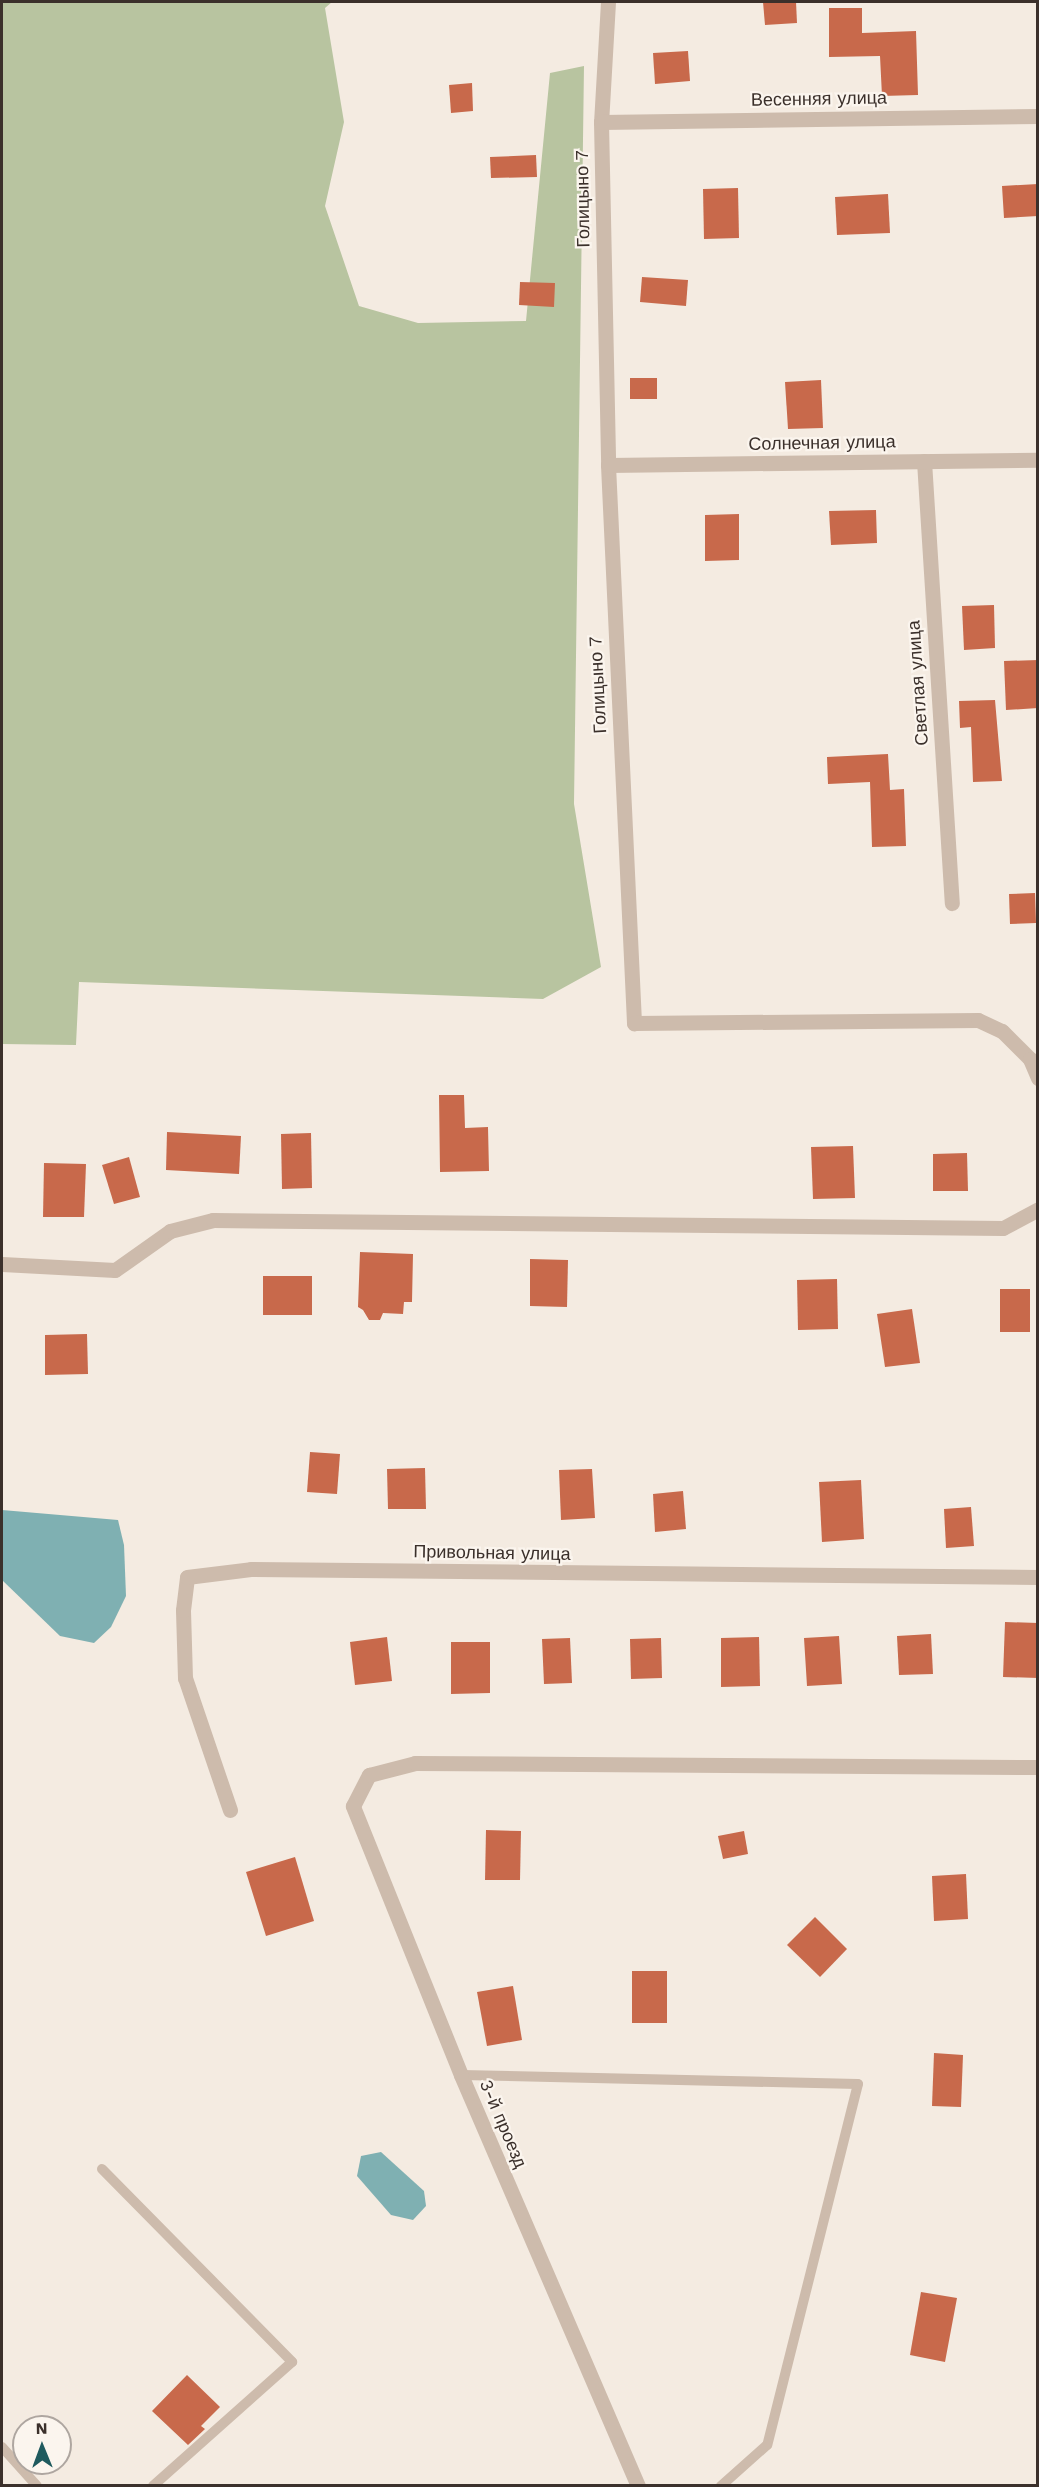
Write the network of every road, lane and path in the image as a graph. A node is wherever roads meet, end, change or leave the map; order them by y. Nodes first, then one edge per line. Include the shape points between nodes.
1 (608, 2) edge
2 (1038, 116) edge
3 (601, 122) junction
4 (1038, 460) edge
5 (924, 461) junction
6 (608, 465) junction
7 (952, 903) dead end
8 (1038, 1078) edge
9 (1038, 1209) edge
10 (2, 1264) edge
11 (1038, 1577) edge
12 (1038, 1767) edge
13 (230, 1810) dead end
14 (461, 2074) junction
15 (102, 2169) dead end
16 (2, 2447) edge
17 (37, 2486) edge
18 (153, 2486) edge
19 (638, 2486) edge
20 (721, 2486) edge

1 - 3 street, Голицыно 7
2 - 3 street, Весенняя улица
3 - 6 street, Голицыно 7
4 - 5 street, Солнечная улица
5 - 6 street, Солнечная улица
5 - 7 street, Светлая улица
6 - 8 street, Голицыно 7 via 634,1023 978,1020 1002,1031 1030,1059
9 - 10 street via 1003,1228 213,1220 170,1231 115,1270
11 - 13 street, Привольная улица via 250,1569 187,1577 183,1610 185,1678
12 - 14 street, 3-й проезд via 415,1763 369,1775 353,1806
14 - 19 street, 3-й проезд
14 - 20 lane via 858,2084 767,2445
15 - 18 lane via 292,2362
16 - 17 lane

